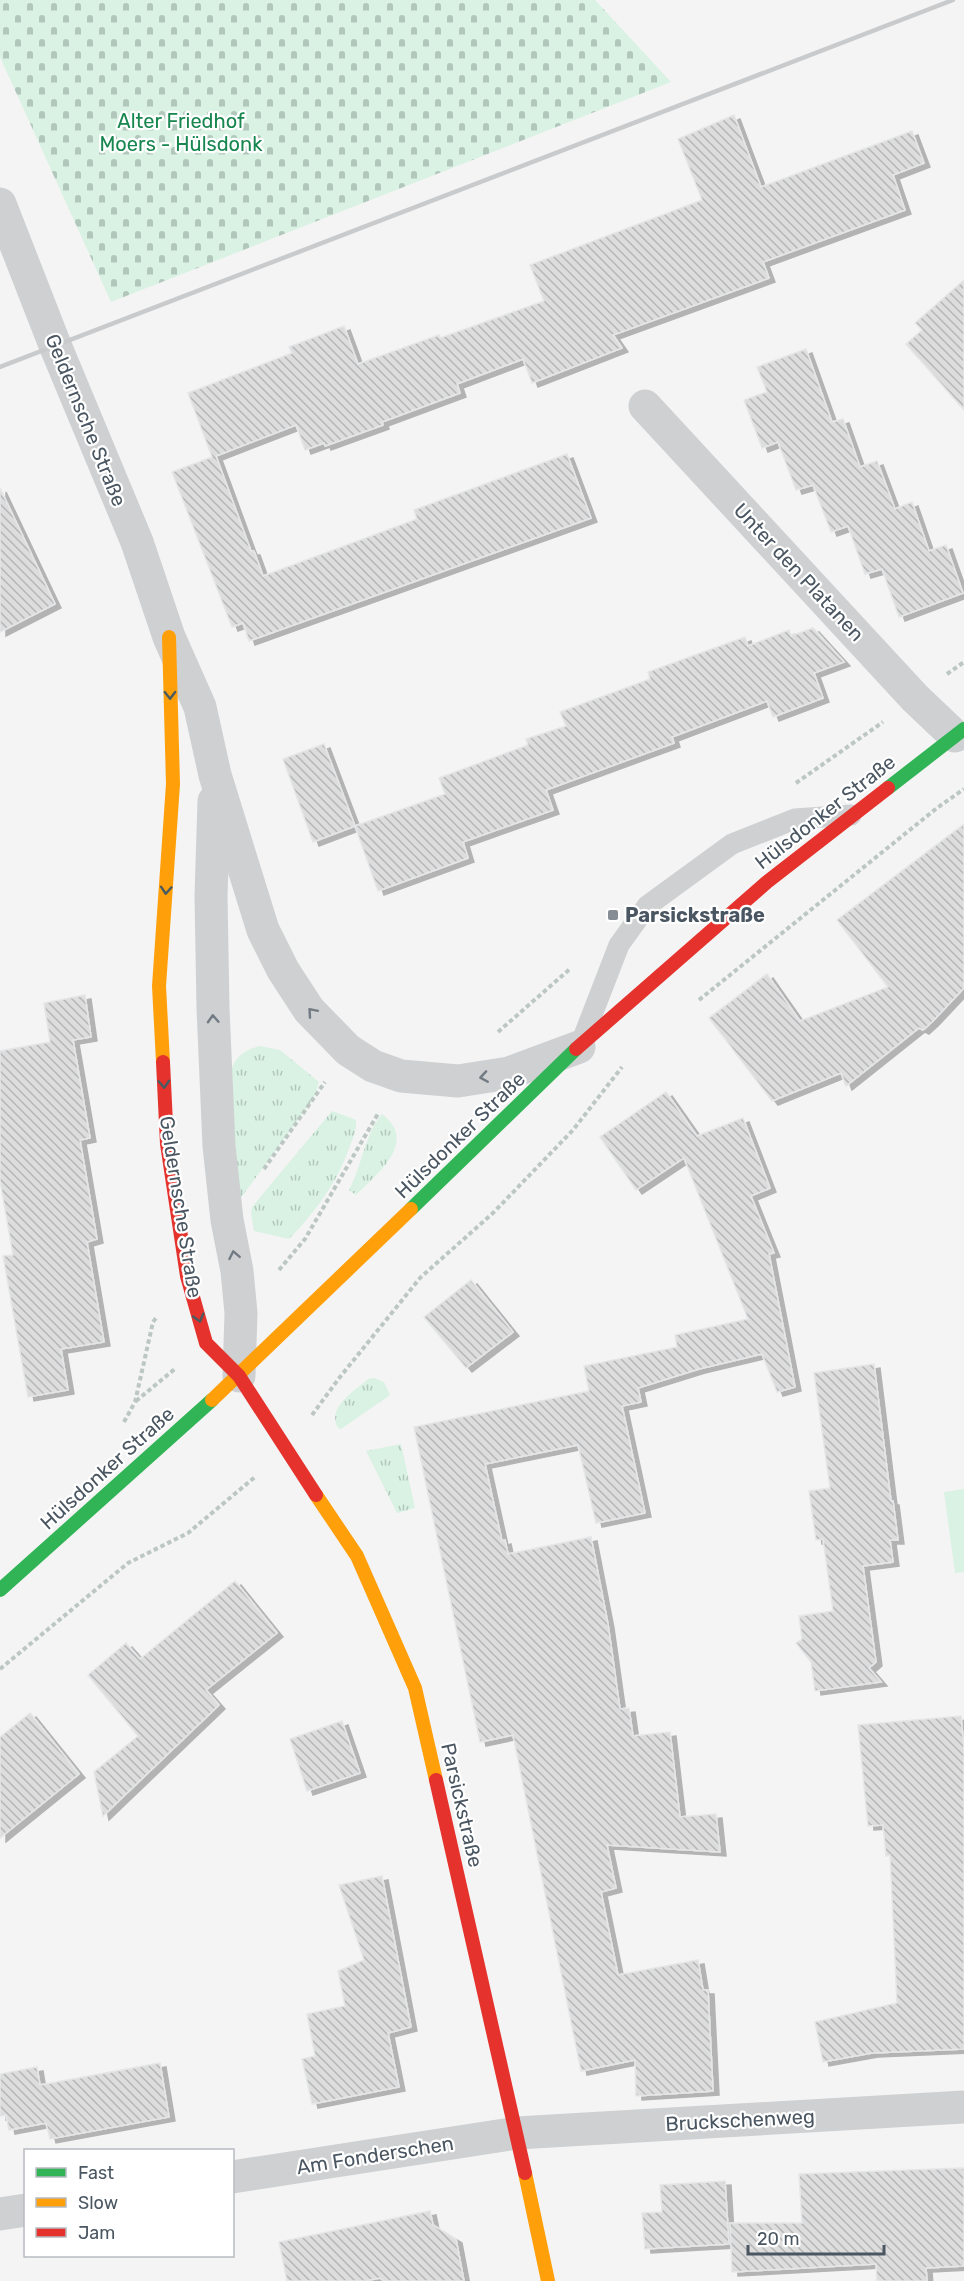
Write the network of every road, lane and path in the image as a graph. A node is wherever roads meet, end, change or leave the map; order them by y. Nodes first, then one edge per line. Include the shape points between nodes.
1 (0, 204) edge
2 (645, 406) dead end
3 (169, 637) junction
4 (960, 732) edge
5 (215, 775) junction
6 (964, 789) edge
7 (851, 815) junction
8 (696, 1002) dead end
9 (579, 1047) junction
10 (624, 1064) dead end
11 (401, 1076) junction
12 (241, 1312) junction
13 (207, 1343) junction
14 (239, 1376) junction
15 (135, 1402) dead end
16 (286, 1451) junction
17 (0, 1590) edge
18 (0, 1669) edge
19 (964, 2107) edge
20 (517, 2133) junction
21 (234, 2177) edge
22 (24, 2210) edge
23 (0, 2214) edge
24 (548, 2281) edge

1 - 3 street, Geldernsche Straße via 137,542
2 - 4 street, Unter den Platanen via 915,698
3 - 5 street, Geldernsche Straße via 200,707
3 -> 13 street, Geldernsche Straße via 173,784 159,986 167,1144 187,1276
4 - 7 street, Hülsdonker Straße
11 -> 5 street, Geldernsche Straße via 373,1066 348,1050 309,1010 283,970 263,930
12 -> 5 street, Geldernsche Straße via 219,1146 211,896
6 - 8 path
7 - 9 street, Hülsdonker Straße via 766,882
7 - 9 lane via 795,819 732,844 647,906 619,945
9 -> 11 street, Geldernsche Straße via 509,1073 458,1081
9 - 14 street, Hülsdonker Straße
10 - 16 path via 565,1138 494,1212 420,1278
11 - 12 path via 305,1239
12 - 14 street, Geldernsche Straße
13 - 14 street, Geldernsche Straße
13 - 15 path
14 - 16 street, Parsickstraße
14 - 17 street, Hülsdonker Straße
16 - 18 path via 188,1533 128,1563
16 - 20 street, Parsickstraße via 357,1556 415,1688
19 - 20 street, Bruckschenweg
20 - 21 street, Am Fonderschen
20 - 24 street, Parsickstraße
22 - 23 street

